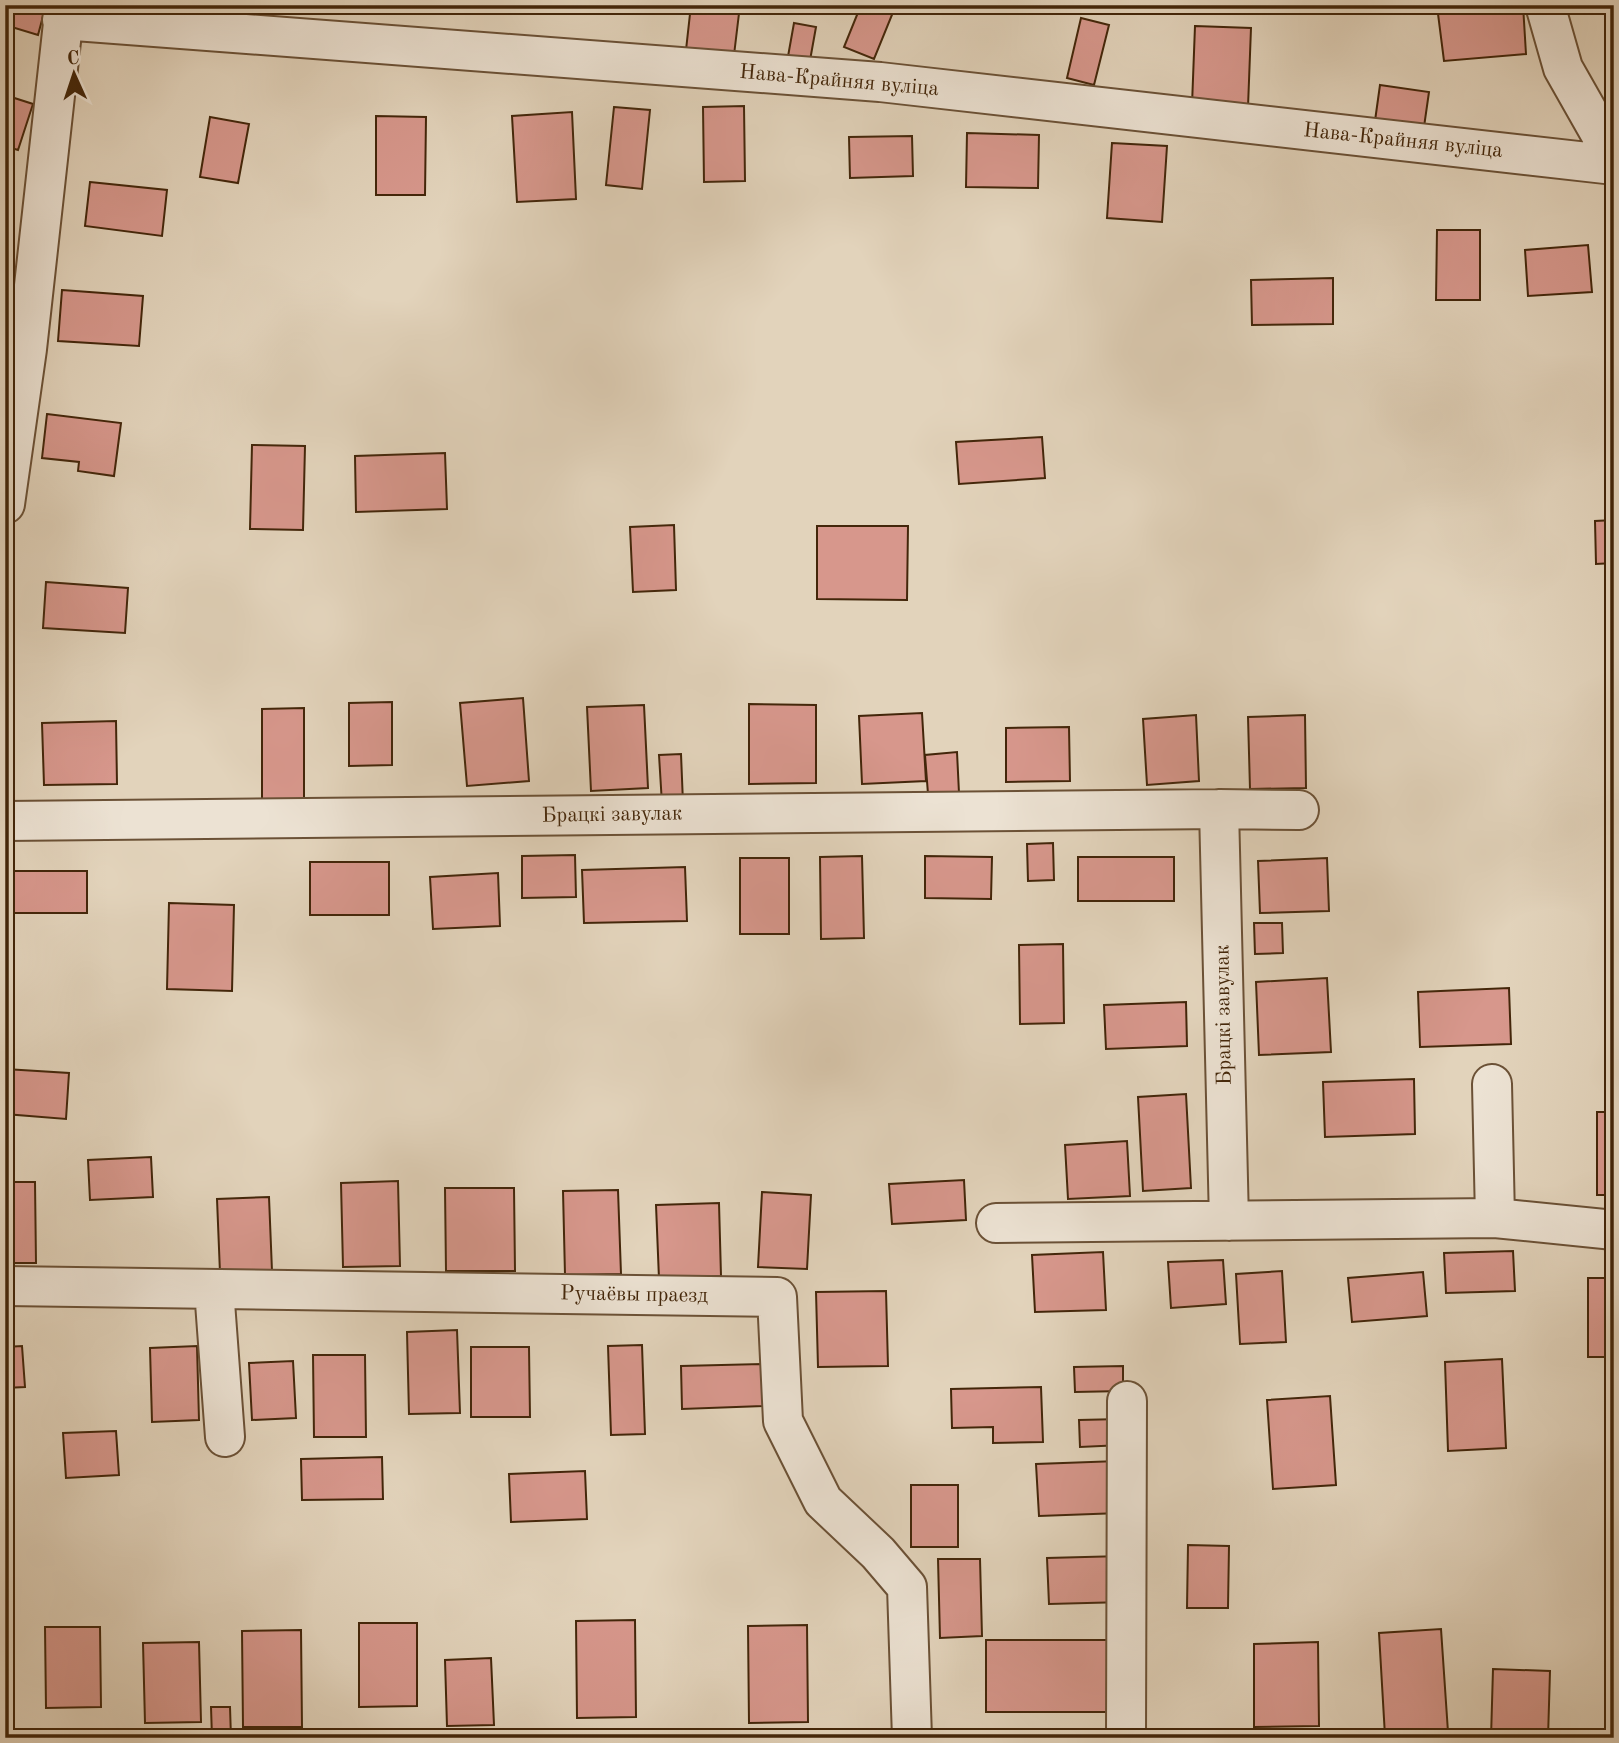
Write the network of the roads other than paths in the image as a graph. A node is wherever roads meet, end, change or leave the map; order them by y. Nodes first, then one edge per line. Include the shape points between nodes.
1 (1545, 5) edge
2 (63, 13) edge
3 (1614, 159) edge
4 (1614, 165) edge
5 (5, 504) edge
6 (1219, 809) junction
7 (1299, 810) dead end
8 (5, 821) edge
9 (1492, 1084) dead end
10 (1495, 1218) junction
11 (1229, 1221) junction
12 (996, 1223) dead end
13 (1614, 1230) edge
14 (5, 1286) edge
15 (214, 1289) junction
16 (1127, 1401) dead end
17 (225, 1437) dead end
18 (912, 1738) edge
19 (1126, 1738) edge

1 - 3 street via 1563,68
2 - 4 street, Нава-Крайняя вуліца via 880,82
2 - 5 street, Нава-Крайняя вуліца via 27,349
6 - 7 street, Брацкі завулак
6 - 8 street, Брацкі завулак
6 - 11 street, Брацкі завулак
9 - 10 street
10 - 11 street
10 - 13 street
11 - 12 street
14 - 15 street, Ручаёвы праезд
15 - 17 street
15 - 18 street, Ручаёвы праезд via 777,1297 783,1421 823,1501 906,1587
16 - 19 street

